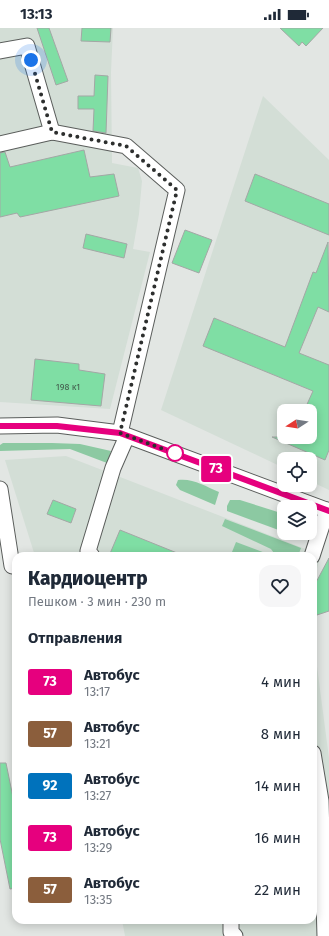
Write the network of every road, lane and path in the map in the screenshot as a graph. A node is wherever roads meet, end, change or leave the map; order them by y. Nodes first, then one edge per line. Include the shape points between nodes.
1 (0, 51) edge
2 (52, 132) junction
3 (0, 144) edge
4 (0, 426) edge
5 (123, 434) junction
6 (0, 489) edge
7 (328, 510) edge
8 (89, 552) edge
9 (313, 552) edge
10 (12, 566) dead end
11 (317, 777) edge
12 (231, 924) edge
13 (235, 936) edge
14 (325, 936) edge

1 - 2 street via 27,46
2 - 3 street
2 - 5 street via 126,146 177,190
4 - 5 street via 57,426
5 - 7 street
5 - 8 street
6 - 10 street
7 - 9 street
11 - 14 street via 321,801
12 - 13 street via 231,932

